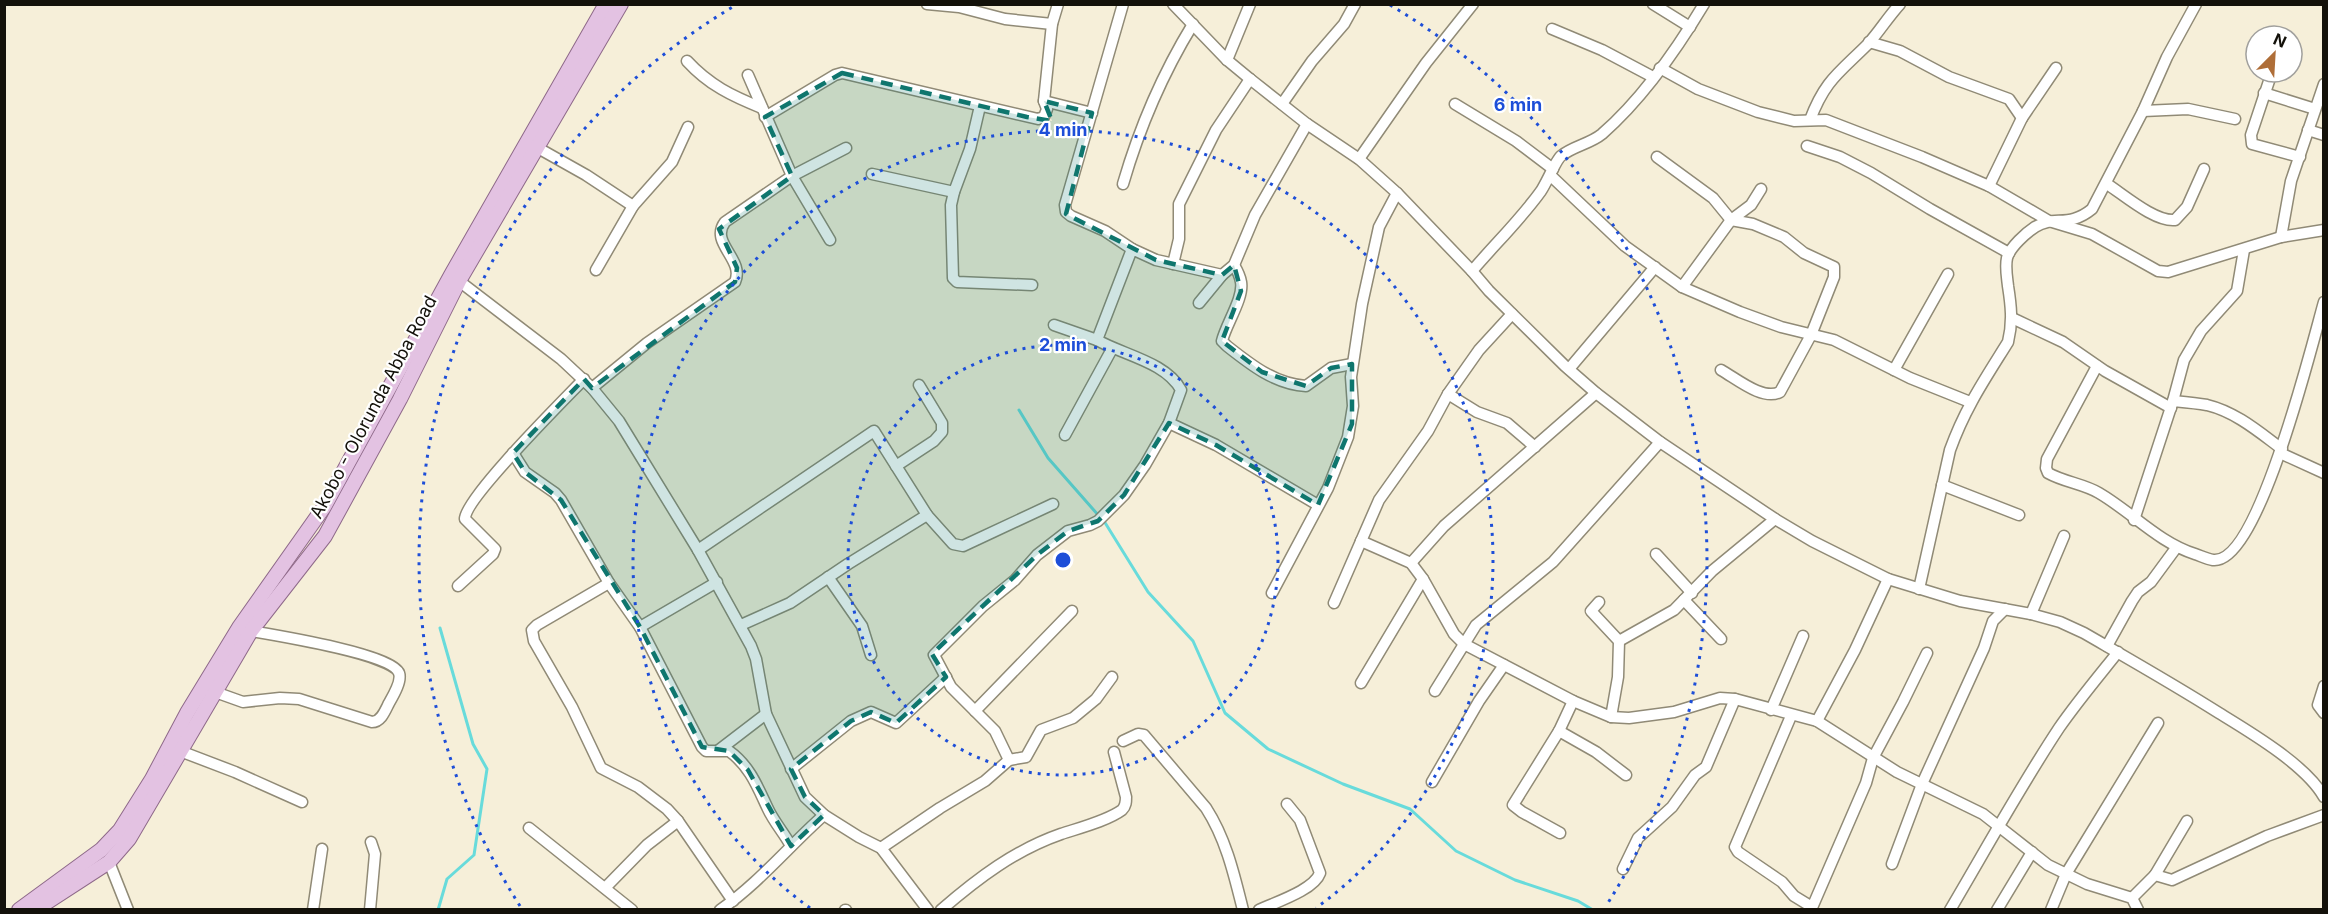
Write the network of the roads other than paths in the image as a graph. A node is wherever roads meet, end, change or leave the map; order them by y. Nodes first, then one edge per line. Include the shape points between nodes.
1 (606, 4) edge
2 (621, 4) edge
3 (927, 4) edge
4 (1058, 4) edge
5 (1123, 4) edge
6 (1250, 4) edge
7 (1354, 4) edge
8 (1473, 4) edge
9 (1653, 4) edge
10 (1704, 4) edge
11 (1900, 4) edge
12 (2196, 4) edge
13 (1176, 6) edge
14 (1052, 24) junction
15 (1193, 24) junction
16 (1690, 27) junction
17 (1552, 28) dead end
18 (1869, 42) junction
19 (1227, 60) junction
20 (687, 61) dead end
21 (2056, 68) dead end
22 (1656, 72) junction
23 (748, 75) dead end
24 (1250, 79) junction
25 (2267, 84) edge
26 (2324, 84) edge
27 (2264, 93) junction
28 (1044, 101) junction
29 (1282, 104) junction
30 (1455, 104) dead end
31 (980, 106) junction
32 (2315, 109) junction
33 (2143, 111) junction
34 (764, 112) junction
35 (1092, 113) junction
36 (2022, 118) junction
37 (2235, 119) dead end
38 (1810, 120) junction
39 (1307, 124) junction
40 (688, 127) dead end
41 (2308, 130) junction
42 (2324, 135) edge
43 (1807, 146) dead end
44 (538, 148) junction
45 (846, 148) dead end
46 (1658, 157) dead end
47 (2300, 157) junction
48 (1359, 159) junction
49 (2204, 168) dead end
50 (1552, 172) junction
51 (872, 174) dead end
52 (792, 176) junction
53 (1123, 184) dead end
54 (2107, 184) junction
55 (1989, 186) junction
56 (1761, 189) dead end
57 (954, 192) junction
58 (1397, 193) junction
59 (633, 206) junction
60 (1731, 220) junction
61 (2049, 221) junction
62 (2324, 230) edge
63 (2281, 237) junction
64 (830, 240) dead end
65 (1132, 249) junction
66 (2244, 250) junction
67 (2009, 253) junction
68 (1173, 264) junction
69 (1234, 265) junction
70 (1655, 267) junction
71 (596, 270) dead end
72 (1472, 271) junction
73 (1948, 274) dead end
74 (1222, 275) junction
75 (459, 281) junction
76 (1032, 285) dead end
77 (1683, 287) junction
78 (2324, 302) edge
79 (1199, 303) dead end
80 (1512, 314) junction
81 (2012, 318) junction
82 (1054, 325) dead end
83 (1811, 335) junction
84 (1097, 340) junction
85 (1112, 349) junction
86 (1352, 364) junction
87 (2097, 366) junction
88 (1569, 369) junction
89 (1721, 370) dead end
90 (1894, 370) junction
91 (584, 379) junction
92 (919, 385) dead end
93 (592, 388) junction
94 (1596, 393) junction
95 (1448, 394) junction
96 (1970, 402) junction
97 (2172, 404) junction
98 (1168, 423) junction
99 (1065, 435) dead end
100 (1660, 442) junction
101 (1535, 447) junction
102 (2281, 451) junction
103 (513, 453) junction
104 (350, 458) junction
105 (363, 466) junction
106 (896, 466) junction
107 (2324, 473) edge
108 (1942, 485) junction
109 (1053, 504) dead end
110 (1318, 506) junction
111 (927, 515) junction
112 (2019, 515) dead end
113 (1775, 519) junction
114 (2134, 519) junction
115 (2064, 536) dead end
116 (1361, 541) junction
117 (2176, 548) junction
118 (698, 550) junction
119 (1656, 554) dead end
120 (1411, 563) junction
121 (828, 578) junction
122 (1423, 579) junction
123 (1888, 579) junction
124 (717, 582) junction
125 (609, 583) junction
126 (458, 586) dead end
127 (1919, 589) junction
128 (1272, 593) dead end
129 (1688, 596) junction
130 (1599, 602) dead end
131 (1334, 603) dead end
132 (2005, 609) junction
133 (1072, 611) dead end
134 (2031, 614) junction
135 (741, 626) junction
136 (640, 627) junction
137 (250, 631) junction
138 (1803, 636) dead end
139 (1721, 639) dead end
140 (1619, 641) junction
141 (1464, 644) junction
142 (2107, 646) junction
143 (2118, 652) junction
144 (1926, 653) dead end
145 (871, 655) dead end
146 (1504, 665) junction
147 (946, 677) junction
148 (1112, 677) dead end
149 (1361, 683) dead end
150 (2324, 686) edge
151 (1435, 691) dead end
152 (215, 692) junction
153 (1735, 699) junction
154 (1573, 701) junction
155 (1771, 710) junction
156 (975, 711) junction
157 (2324, 713) edge
158 (766, 714) junction
159 (1791, 716) junction
160 (1611, 717) junction
161 (1817, 722) junction
162 (2158, 723) dead end
163 (1559, 731) junction
164 (1123, 741) dead end
165 (719, 750) junction
166 (180, 751) junction
167 (1114, 752) dead end
168 (1873, 758) junction
169 (1009, 760) junction
170 (791, 770) junction
171 (1626, 776) dead end
172 (1432, 782) dead end
173 (1922, 784) junction
174 (2324, 797) edge
175 (302, 801) dead end
176 (1287, 804) dead end
177 (824, 815) junction
178 (2324, 815) edge
179 (678, 821) junction
180 (2187, 821) dead end
181 (1998, 825) junction
182 (530, 828) dead end
183 (1560, 833) dead end
184 (370, 842) dead end
185 (790, 846) junction
186 (881, 848) junction
187 (322, 849) dead end
188 (2032, 852) junction
189 (109, 862) junction
190 (1892, 864) dead end
191 (1623, 869) dead end
192 (2066, 874) junction
193 (2155, 875) junction
194 (605, 888) junction
195 (50, 894) junction
196 (2132, 898) junction
197 (733, 901) junction
198 (1811, 908) edge
199 (19, 909) edge
200 (35, 909) edge
201 (128, 909) edge
202 (314, 909) edge
203 (370, 909) edge
204 (632, 909) edge
205 (720, 909) edge
206 (928, 909) edge
207 (941, 909) edge
208 (1243, 909) edge
209 (1259, 909) edge
210 (1950, 909) edge
211 (1997, 909) edge
212 (2051, 909) edge
213 (2138, 909) edge

1 - 104 main road, Akobo - Olorunda Abba Road
2 - 44 main road, Akobo - Olorunda Abba Road
3 - 14 street
4 - 14 street
5 - 35 street
6 - 19 street
7 - 29 street via 1344,24
8 - 48 street
9 - 16 street
10 - 16 street
11 - 18 street
12 - 33 street
13 - 15 street
14 - 28 street
15 - 19 street
15 - 53 street via 1149,112
16 - 22 street
17 - 22 street
18 - 36 street via 1900,51 1949,77 2009,99
18 - 38 street via 1827,84
19 - 24 street
20 - 34 street via 714,86
21 - 36 street
22 - 38 street via 1758,112 1794,122
22 - 50 street via 1602,134 1562,155
23 - 34 street
24 - 29 street
24 - 68 street via 1216,130 1179,204 1179,240
25 - 27 street
26 - 32 street
27 - 32 street
27 - 47 street via 2251,135 2252,144
28 - 31 street via 1047,109 1044,117 1038,119
28 - 35 street
29 - 39 street
30 - 50 street via 1516,141
31 - 34 street via 842,74
31 - 57 street
32 - 41 street
33 - 37 street via 2188,109
33 - 54 street
34 - 52 street
35 - 65 street via 1066,212
36 - 55 street
38 - 55 street via 1841,125
39 - 48 street
39 - 69 street via 1256,215
40 - 59 street via 665,172
41 - 42 street
41 - 47 street
43 - 67 street via 1850,162
44 - 59 street
44 - 75 main road, Akobo - Olorunda Abba Road
45 - 52 street
46 - 60 street via 1713,198
47 - 63 street via 2291,181
48 - 58 street
49 - 54 street via 2187,207 2175,220 2166,221
50 - 70 street via 1625,246
50 - 72 street via 1529,207
51 - 57 street
52 - 64 street
52 - 93 street via 719,229 737,268 735,282 647,343
54 - 61 street via 2084,216
55 - 61 street
56 - 60 street via 1751,205
57 - 76 street via 952,271 957,282
58 - 72 street
58 - 86 street via 1374,246
59 - 71 street
60 - 77 street
60 - 83 street via 1784,237 1804,253 1834,267 1834,277
61 - 66 street via 2092,234 2157,271 2168,272
61 - 67 street via 2031,230
62 - 63 street
63 - 66 street
65 - 68 street
65 - 84 street
66 - 97 street via 2237,291 2201,331 2184,360
67 - 81 street via 2006,267
68 - 74 street
69 - 74 street
69 - 86 street via 1242,283 1222,341 1227,346 1262,372 1291,385 1306,386 1331,368
70 - 77 street
70 - 88 street
72 - 80 street
73 - 90 street
74 - 79 street
75 - 91 street
75 - 105 main road, Akobo - Olorunda Abba Road
77 - 83 street via 1740,312
78 - 102 street
80 - 88 street
80 - 95 street via 1479,350
81 - 87 street via 2062,342
81 - 96 street via 2008,342
82 - 84 street
83 - 89 street via 1786,384 1773,396
83 - 90 street via 1834,340
84 - 85 street
85 - 98 street via 1154,366 1177,382 1181,390
85 - 99 street
86 - 110 street via 1352,424 1341,459
87 - 97 street
87 - 114 street via 2047,459 2046,468 2054,476 2096,491
88 - 94 street
90 - 96 street
91 - 93 street
91 - 103 street
92 - 106 street via 942,423 942,432
93 - 118 street via 619,421
94 - 100 street
94 - 101 street
95 - 101 street via 1477,412 1507,423
95 - 116 street via 1428,431 1379,500
96 - 108 street via 1950,450
97 - 102 street via 2208,406 2228,412
97 - 114 street
98 - 110 street via 1216,445
98 - 147 street via 1129,489 1098,520 1068,531 1037,555 936,651 935,658
100 - 113 street
100 - 141 street via 1553,562 1476,625
101 - 120 street via 1444,526
102 - 107 street
102 - 117 street via 2253,517 2224,558 2214,560
103 - 125 street via 525,472 561,500
103 - 126 street via 465,514 465,519 495,549
104 - 105 main road
104 - 195 main road, Akobo - Olorunda Abba Road via 313,525 240,626 120,830
105 - 137 main road, Akobo - Olorunda Abba Road via 325,536
106 - 111 street
106 - 118 street via 874,431
108 - 112 street
108 - 127 street
109 - 111 street via 963,546 953,544
110 - 128 street
111 - 121 street
113 - 123 street
113 - 129 street
114 - 117 street
115 - 134 street
116 - 120 street
116 - 131 street
117 - 142 street via 2151,582 2138,592
118 - 124 street
119 - 129 street
120 - 122 street
121 - 135 street via 790,603
121 - 145 street via 862,626
122 - 141 street via 1454,634
122 - 149 street
123 - 127 street
123 - 161 street
124 - 135 street
124 - 136 street
125 - 136 street
125 - 179 street via 537,625 532,635 601,768 649,794
127 - 132 street
129 - 139 street
129 - 140 street via 1665,616
130 - 140 street via 1591,611
132 - 134 street
132 - 173 street via 1993,621
133 - 156 street
134 - 142 street via 2060,622
135 - 158 street via 756,659
136 - 165 street via 702,747 706,751
137 - 152 main road, Akobo - Olorunda Abba Road
137 - 152 street via 385,661 400,676 390,702 380,719 372,722 299,699 243,702
138 - 155 street
140 - 160 street
141 - 146 street
141 - 151 street
142 - 143 street
143 - 174 street via 2250,732 2297,768
143 - 181 street via 2061,726
144 - 168 street
146 - 154 street
146 - 172 street
147 - 156 street via 958,696
147 - 170 street via 896,723 871,712 851,721
148 - 169 street via 1096,699 1073,718 1041,730 1026,757
150 - 157 street via 2318,705
152 - 166 main road, Akobo - Olorunda Abba Road
153 - 155 street
153 - 160 street via 1720,698 1674,712
153 - 191 street via 1706,767 1695,775 1672,807 1638,838
154 - 160 street
154 - 163 street
155 - 159 street
156 - 169 street via 995,730
158 - 165 street
158 - 170 street
159 - 161 street
159 - 198 street via 1735,847
161 - 168 street
162 - 192 street
163 - 171 street via 1596,752
163 - 183 street via 1513,805
164 - 208 street via 1144,735 1206,808 1230,858
165 - 185 street via 735,755 748,770
166 - 175 street
166 - 189 main road, Akobo - Olorunda Abba Road via 129,838
167 - 207 street via 1126,797 1122,810 1018,852
168 - 173 street
168 - 198 street via 1866,783
169 - 186 street via 985,781
170 - 177 street via 805,797
173 - 181 street via 1983,813
173 - 190 street
176 - 209 street via 1299,820 1320,873 1315,882
177 - 185 street
177 - 186 street
178 - 193 street via 2267,836 2172,880
179 - 194 street via 647,845
179 - 197 street
180 - 193 street
181 - 188 street
181 - 210 street
182 - 194 street
184 - 203 street via 375,854
185 - 197 street
186 - 206 street
187 - 202 street
188 - 192 street
188 - 211 street
189 - 195 main road, Akobo - Olorunda Abba Road
189 - 201 street
192 - 196 street
192 - 212 street
193 - 196 street
194 - 204 street
195 - 199 main road, Akobo - Olorunda Abba Road
195 - 200 main road, Akobo - Olorunda Abba Road
196 - 213 street
197 - 205 street

